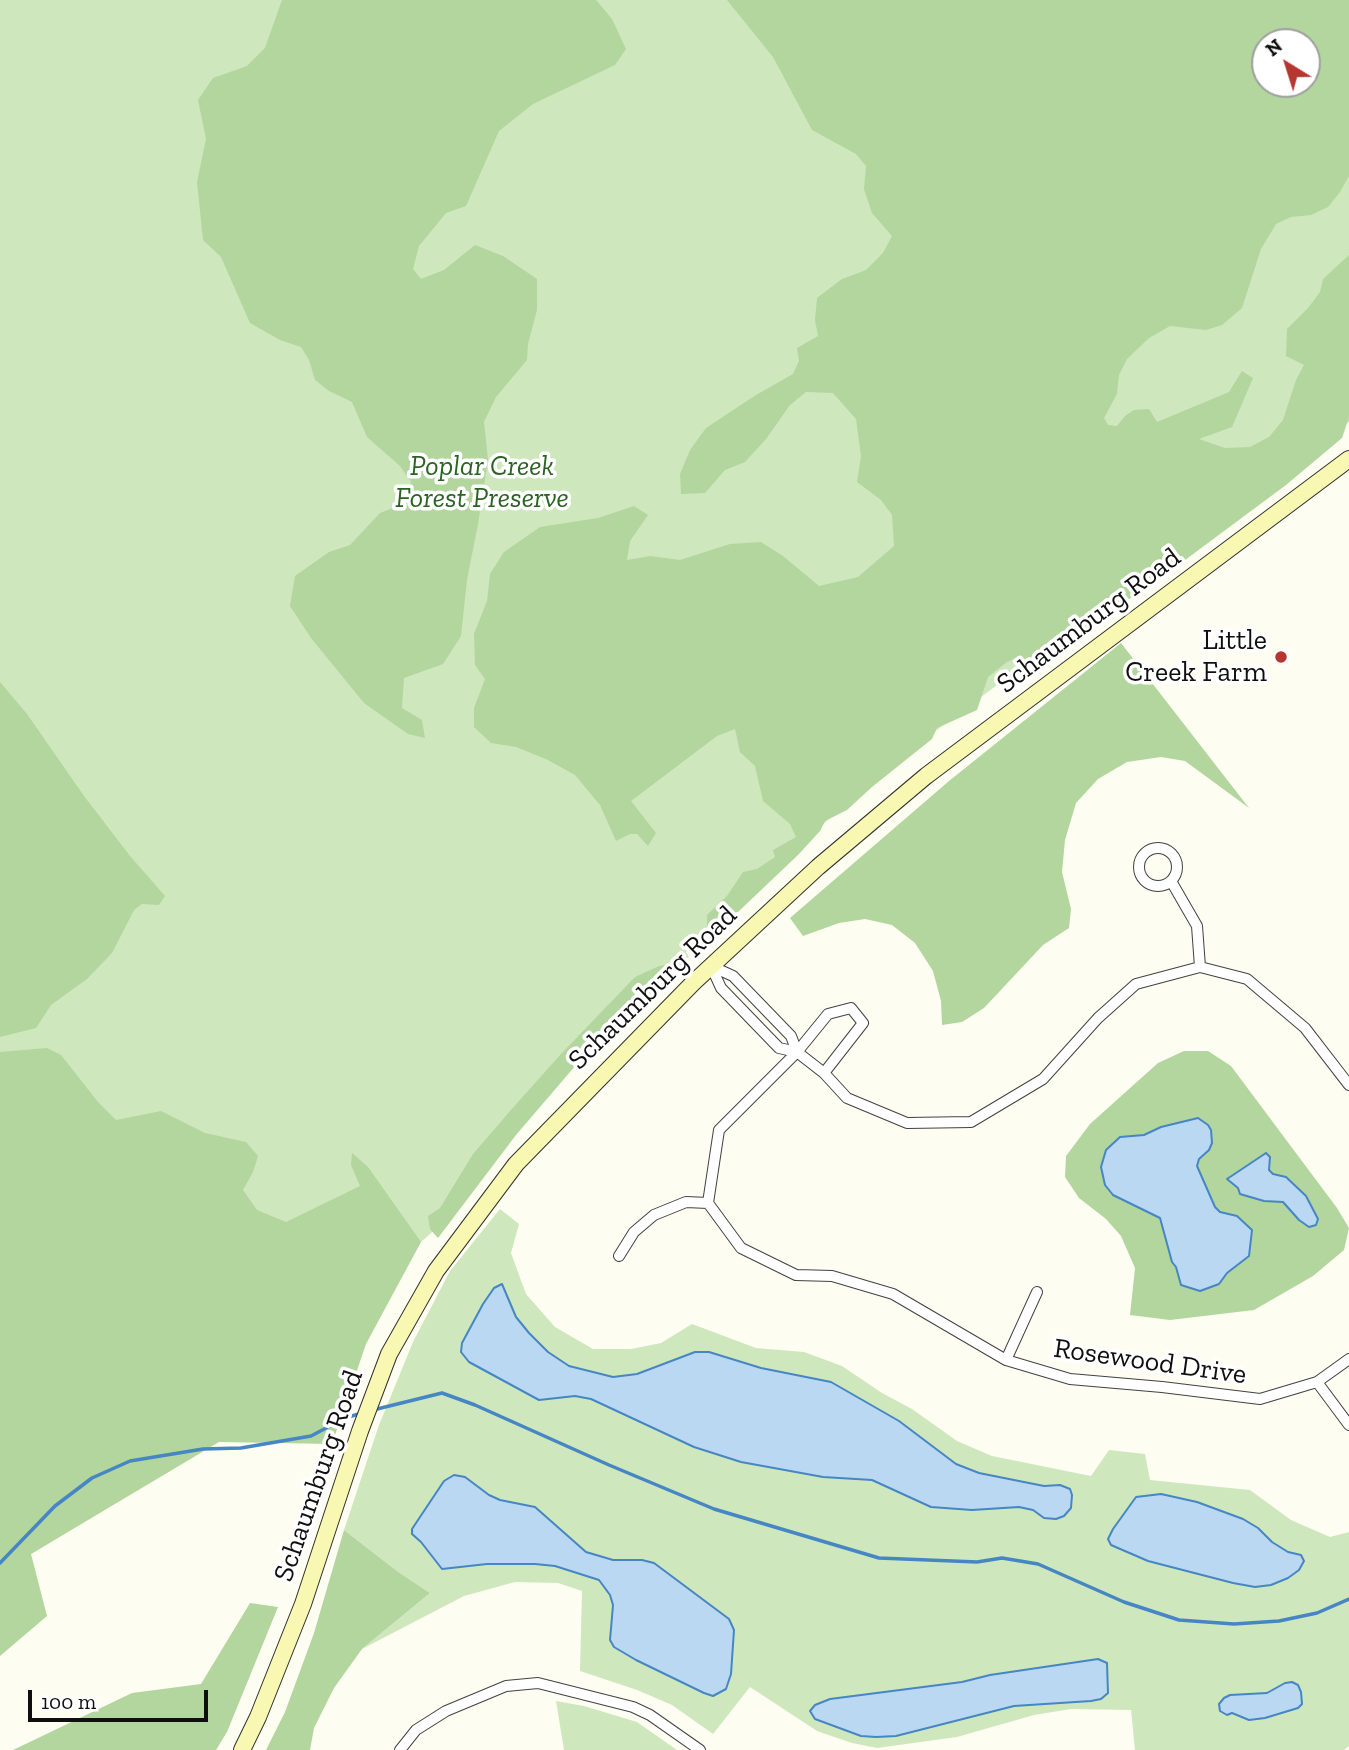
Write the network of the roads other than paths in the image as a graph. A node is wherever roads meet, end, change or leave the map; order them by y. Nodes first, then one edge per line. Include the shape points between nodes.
1 (1349, 459) edge
2 (1171, 881) dead end
3 (711, 965) junction
4 (1200, 967) junction
5 (797, 1052) junction
6 (824, 1073) junction
7 (1349, 1085) edge
8 (708, 1203) junction
9 (619, 1256) dead end
10 (1037, 1292) dead end
11 (1349, 1359) edge
12 (1006, 1360) junction
13 (1317, 1382) junction
14 (1349, 1425) edge
15 (242, 1750) edge
16 (400, 1750) edge
17 (700, 1750) edge

1 - 3 main road, Schaumburg Road via 926,776
2 - 4 street via 1197,926
3 - 5 street via 733,976 791,1036
3 - 5 street via 721,988 779,1048
3 - 15 main road, Schaumburg Road via 516,1164 436,1271 389,1354 303,1605
4 - 6 street via 1136,984 1043,1079 971,1122 907,1123 847,1098
4 - 7 street via 1247,979 1305,1028
5 - 6 street
5 - 6 street via 828,1014 850,1008 863,1023
5 - 8 street via 719,1130
8 - 9 street via 686,1202 654,1214 634,1232
8 - 12 street, Rosewood Drive via 741,1248 796,1275 832,1276 893,1294
10 - 12 street
11 - 13 street, Rosewood Drive
12 - 13 street, Rosewood Drive via 1070,1379 1260,1399
13 - 14 street
16 - 17 street via 416,1730 446,1711 506,1686 538,1683 633,1707

